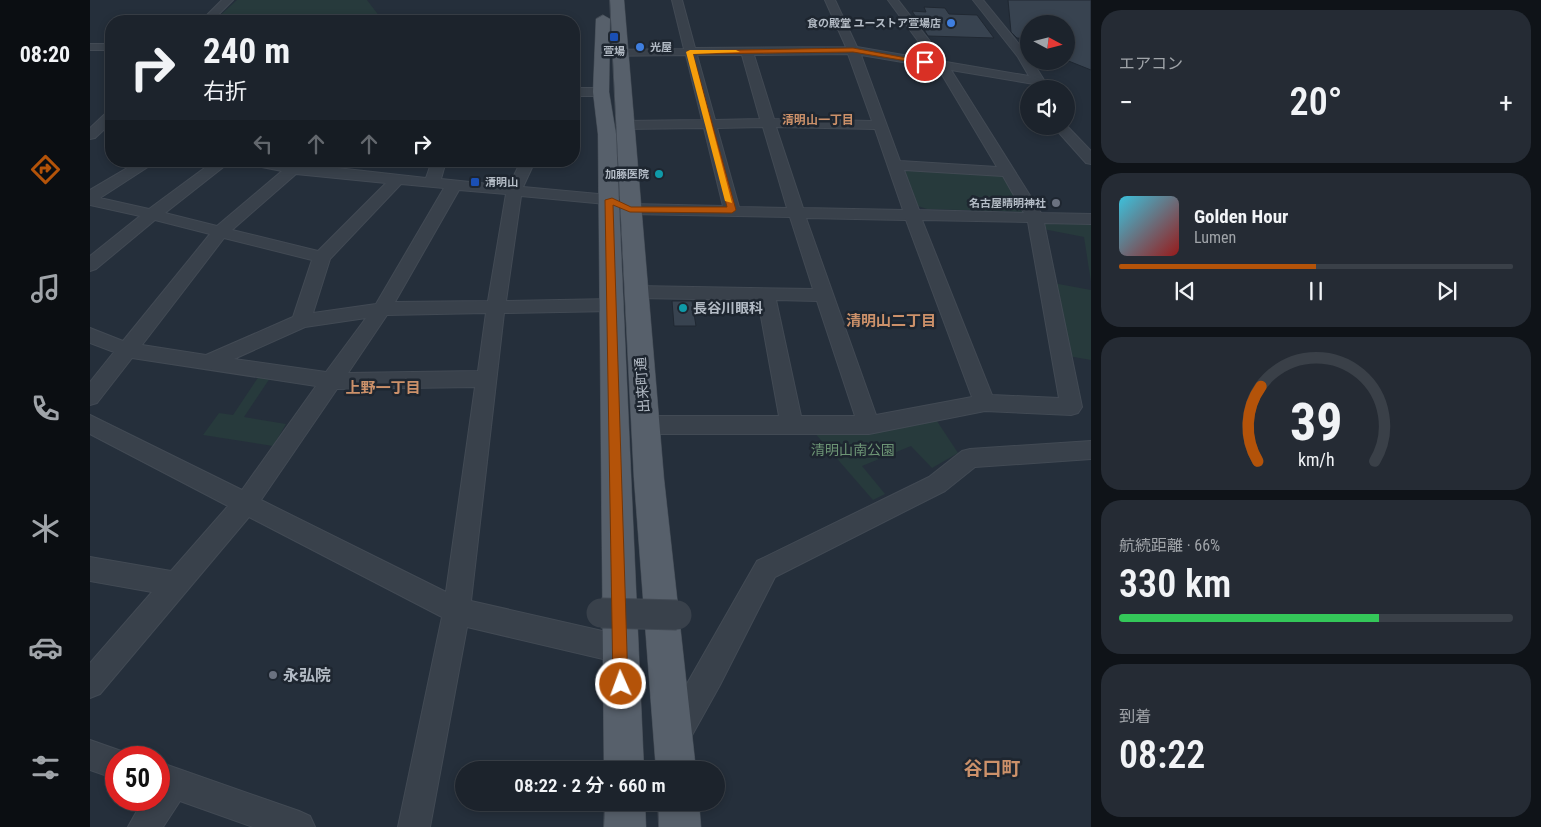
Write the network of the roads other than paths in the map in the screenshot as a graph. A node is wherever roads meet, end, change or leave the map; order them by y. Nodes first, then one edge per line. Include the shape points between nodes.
1 (228, 0) edge
2 (616, 0) edge
3 (677, 0) edge
4 (830, 0) edge
5 (893, 0) edge
6 (966, 0) edge
7 (978, 0) edge
8 (602, 10) dead end
9 (212, 15) edge
10 (90, 47) edge
11 (105, 47) edge
12 (853, 50) junction
13 (690, 52) junction
14 (747, 52) junction
15 (602, 53) junction
16 (620, 53) junction
17 (942, 66) junction
18 (1038, 80) edge
19 (1020, 81) edge
20 (580, 92) edge
21 (601, 92) junction
22 (767, 123) junction
23 (708, 124) junction
24 (624, 125) junction
25 (881, 125) junction
26 (1068, 135) edge
27 (1091, 160) edge
28 (895, 165) junction
29 (141, 167) edge
30 (216, 167) edge
31 (282, 167) edge
32 (437, 167) edge
33 (525, 167) edge
34 (293, 169) junction
35 (1008, 172) junction
36 (398, 179) junction
37 (432, 182) junction
38 (454, 185) junction
39 (514, 191) junction
40 (90, 199) edge
41 (620, 205) junction
42 (732, 210) junction
43 (798, 212) junction
44 (153, 214) junction
45 (912, 214) junction
46 (1035, 217) junction
47 (1091, 218) edge
48 (219, 233) junction
49 (322, 257) junction
50 (90, 265) edge
51 (766, 294) junction
52 (823, 295) junction
53 (624, 298) junction
54 (496, 307) junction
55 (382, 309) junction
56 (301, 321) junction
57 (90, 335) edge
58 (127, 350) junction
59 (210, 362) junction
60 (487, 379) junction
61 (332, 381) junction
62 (90, 397) edge
63 (985, 403) junction
64 (90, 424) edge
65 (645, 425) junction
66 (869, 425) junction
67 (792, 426) junction
68 (1091, 450) edge
69 (244, 504) junction
70 (90, 569) edge
71 (174, 584) junction
72 (457, 611) junction
73 (601, 613) dead end
74 (677, 615) dead end
75 (620, 649) junction
76 (90, 684) edge
77 (674, 737) junction
78 (90, 755) edge
79 (105, 760) edge
80 (624, 761) edge
81 (675, 761) edge
82 (170, 781) edge
83 (152, 811) edge
84 (625, 811) edge
85 (679, 811) edge
86 (144, 827) edge
87 (299, 827) edge
88 (414, 827) edge
89 (626, 827) edge
90 (680, 827) edge

1 - 9 street
2 - 16 main road, 出来町通
3 - 13 street
4 - 12 street
5 - 17 street
6 - 7 street
7 - 18 street
8 - 15 main road, 出来町通
10 - 11 street
12 - 14 street
12 - 17 street
12 - 25 street
13 - 14 street
13 - 16 street
13 - 23 street
14 - 22 street
15 - 16 street
15 - 21 main road, 出来町通
16 - 24 main road, 出来町通
17 - 19 street
17 - 35 street
20 - 21 street
21 - 41 main road, 出来町通
22 - 23 street
22 - 25 street
22 - 43 street
23 - 24 street
23 - 42 street
24 - 41 main road, 出来町通
25 - 28 street
26 - 27 street
28 - 35 street
28 - 45 street
29 - 40 street
30 - 44 street
31 - 34 street
32 - 37 street
33 - 39 street
34 - 36 street
34 - 48 street
35 - 46 street
36 - 37 street
36 - 49 street
37 - 38 street
38 - 39 street
38 - 55 street
39 - 41 street
39 - 54 street
40 - 44 street
41 - 42 street
41 - 53 main road, 出来町通
42 - 43 street
43 - 45 street
43 - 52 street
44 - 48 street
44 - 50 street
45 - 46 street
45 - 63 street
46 - 47 street
46 - 63 street via 1071,407
48 - 49 street
48 - 58 street
49 - 56 street
51 - 52 street
51 - 53 street
51 - 67 street
52 - 66 street
53 - 54 street
53 - 65 main road, 出来町通
53 - 75 main road, 出来町通
54 - 55 street
54 - 60 street
55 - 56 street
55 - 61 street
56 - 59 street
57 - 58 street
58 - 59 street
58 - 62 street
59 - 61 street
60 - 61 street
60 - 72 street
61 - 69 street
63 - 66 street
64 - 69 street
65 - 67 street
65 - 77 main road, 出来町通
66 - 67 street
68 - 77 street via 970,458 938,484 766,569
69 - 71 street
69 - 72 street
70 - 71 street
71 - 76 street
72 - 75 street
72 - 88 street
73 - 74 street, bridge
75 - 80 main road, 出来町通
77 - 81 main road, 出来町通
78 - 79 street
82 - 87 street
83 - 86 street
84 - 89 main road
85 - 90 main road

